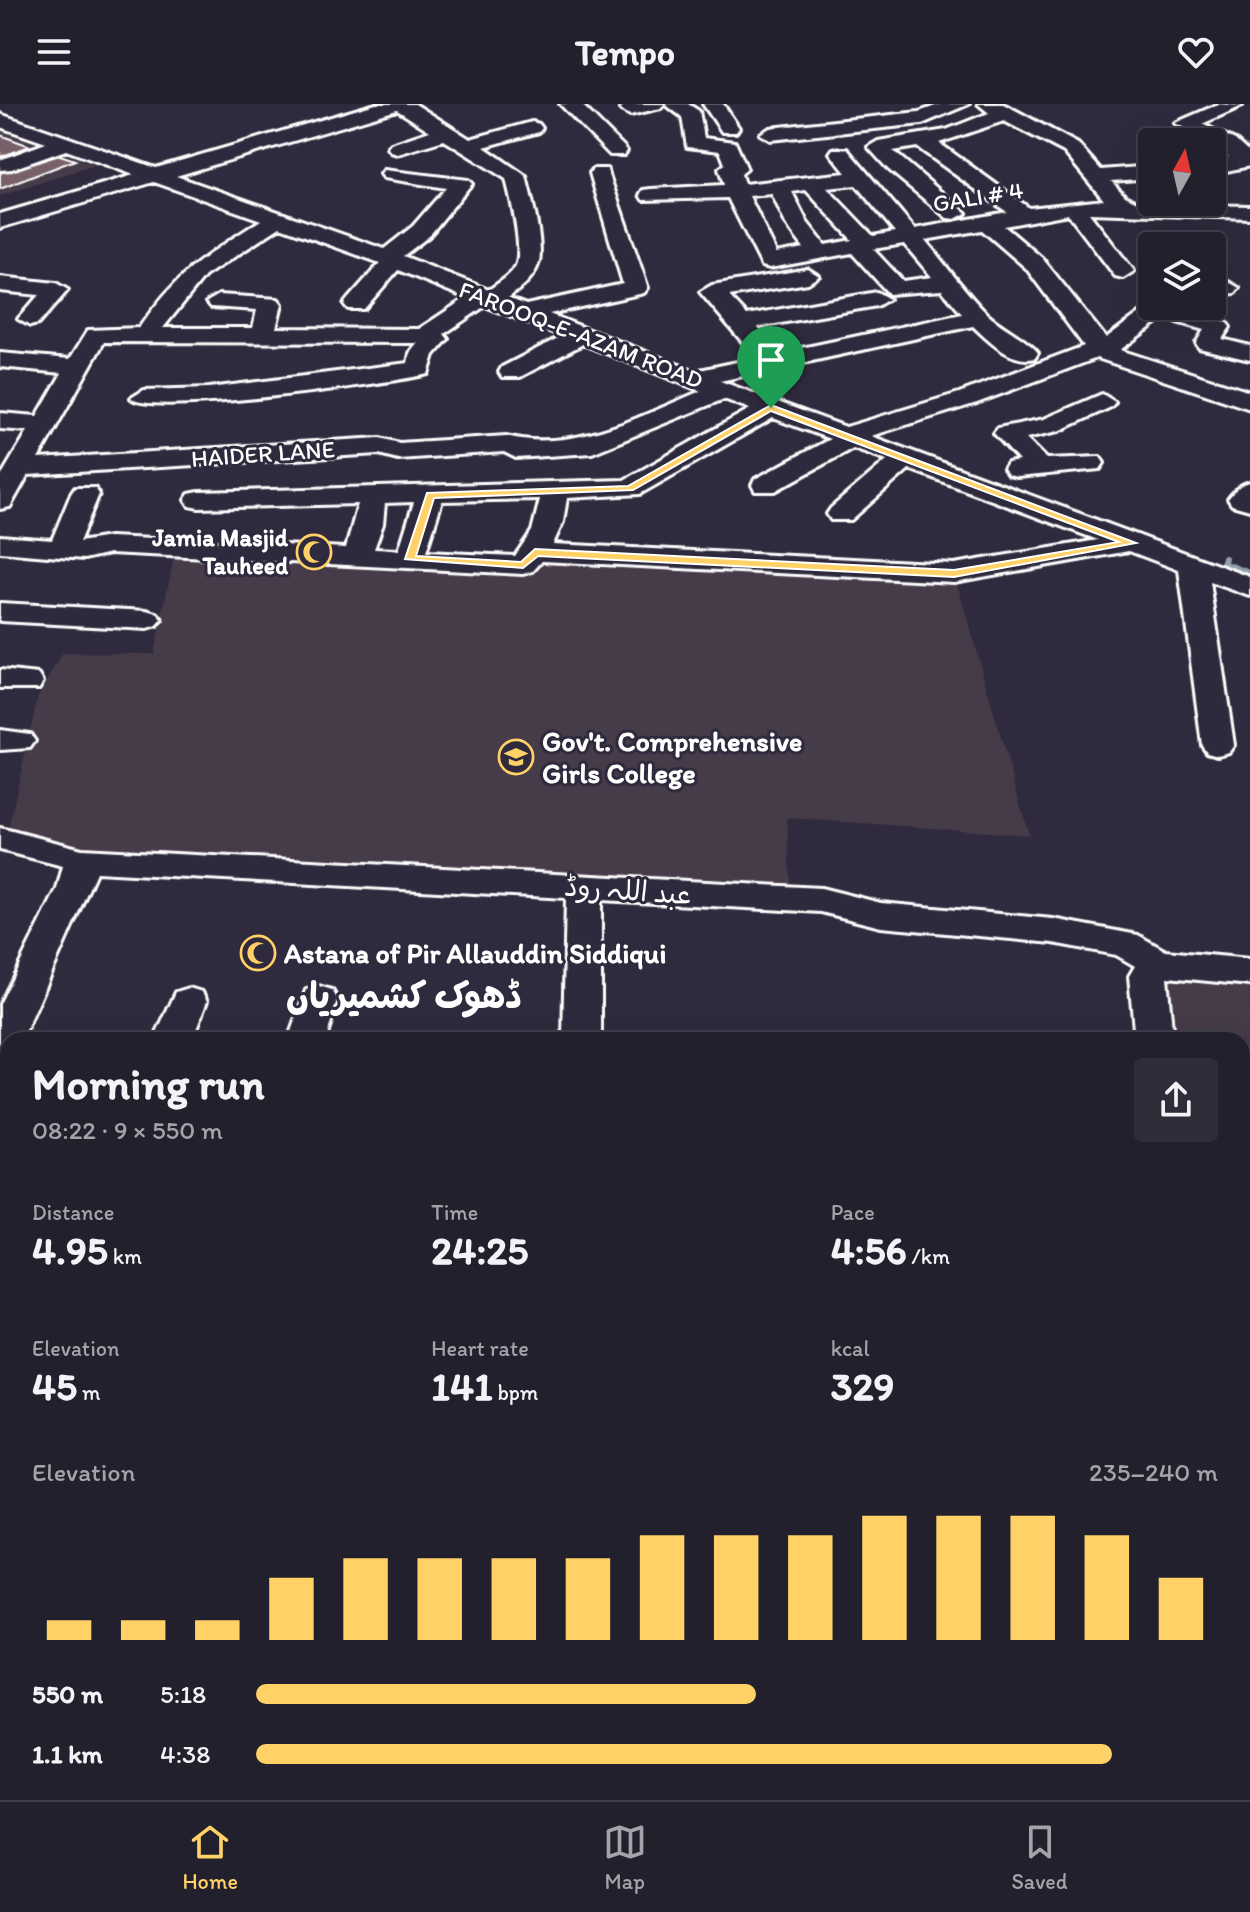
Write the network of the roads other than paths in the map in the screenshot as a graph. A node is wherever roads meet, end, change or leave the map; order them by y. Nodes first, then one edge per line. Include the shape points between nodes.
1 (399, 104) edge
2 (570, 104) edge
3 (654, 104) edge
4 (675, 104) edge
5 (713, 104) edge
6 (862, 104) edge
7 (959, 104) edge
8 (1237, 108) edge
9 (630, 109) dead end
10 (997, 109) edge
11 (0, 120) edge
12 (1178, 120) edge
13 (877, 123) junction
14 (532, 128) dead end
15 (445, 133) junction
16 (770, 134) dead end
17 (921, 141) junction
18 (64, 144) junction
19 (470, 145) junction
20 (978, 145) dead end
21 (878, 147) junction
22 (398, 148) dead end
23 (733, 149) junction
24 (617, 151) dead end
25 (522, 153) dead end
26 (941, 153) junction
27 (492, 160) junction
28 (763, 161) dead end
29 (1248, 163) edge
30 (1226, 164) edge
31 (5, 165) dead end
32 (703, 171) dead end
33 (600, 173) dead end
34 (1138, 173) edge
35 (391, 174) dead end
36 (151, 175) junction
37 (1098, 176) junction
38 (862, 178) junction
39 (812, 184) junction
40 (779, 187) junction
41 (736, 191) junction
42 (651, 195) dead end
43 (1074, 208) junction
44 (1226, 209) edge
45 (1138, 210) joint
46 (1250, 212) edge
47 (955, 213) dead end
48 (1025, 216) junction
49 (280, 218) junction
50 (0, 221) edge
51 (987, 223) junction
52 (910, 235) junction
53 (862, 244) junction
54 (828, 258) junction
55 (390, 260) junction
56 (770, 261) junction
57 (1123, 271) dead end
58 (700, 273) dead end
59 (947, 282) junction
60 (0, 284) edge
61 (486, 298) junction
62 (877, 299) dead end
63 (219, 302) dead end
64 (356, 304) dead end
65 (524, 312) junction
66 (978, 318) junction
67 (30, 319) dead end
68 (1146, 320) edge
69 (1197, 320) edge
70 (742, 323) junction
71 (146, 335) junction
72 (263, 335) junction
73 (581, 335) junction
74 (424, 336) junction
75 (1098, 349) junction
76 (1026, 353) dead end
77 (1250, 353) edge
78 (291, 357) dead end
79 (0, 360) edge
80 (772, 362) junction
81 (77, 367) junction
82 (511, 372) dead end
83 (693, 379) junction
84 (1006, 384) junction
85 (289, 385) junction
86 (724, 390) junction
87 (144, 398) dead end
88 (1250, 401) edge
89 (1102, 402) dead end
90 (771, 408) junction
91 (1073, 417) junction
92 (0, 421) edge
93 (44, 424) junction
94 (848, 437) junction
95 (905, 458) junction
96 (1091, 463) dead end
97 (1040, 467) junction
98 (19, 468) junction
99 (960, 478) junction
100 (765, 485) dead end
101 (1250, 490) edge
102 (554, 492) junction
103 (85, 494) dead end
104 (430, 495) junction
105 (372, 497) junction
106 (199, 500) dead end
107 (0, 501) edge
108 (1250, 502) edge
109 (841, 514) dead end
110 (1131, 543) junction
111 (0, 544) edge
112 (62, 549) junction
113 (535, 552) junction
114 (357, 557) junction
115 (410, 559) junction
116 (1193, 566) junction
117 (1250, 587) edge
118 (0, 612) edge
119 (147, 620) dead end
120 (1218, 745) dead end
121 (0, 839) edge
122 (82, 860) junction
123 (584, 889) junction
124 (1158, 963) junction
125 (1250, 972) edge
126 (319, 999) dead end
127 (189, 1001) dead end
128 (7, 1032) edge
129 (176, 1032) edge
130 (309, 1032) edge
131 (582, 1032) edge
132 (1153, 1032) edge

1 - 15 street
1 - 36 street
2 - 24 street
3 - 9 street
4 - 23 street via 692,115 694,143
5 - 23 street
6 - 13 street
7 - 13 street via 922,118
8 - 12 street
10 - 17 street via 951,135
10 - 37 street via 1071,148
11 - 18 street, FAROOQ-E-AZAM ROAD
12 - 29 street via 1228,144
13 - 16 street
14 - 19 street
15 - 19 street
15 - 22 street
17 - 21 street
17 - 26 street
18 - 31 street
18 - 36 street, FAROOQ-E-AZAM ROAD
19 - 27 street
20 - 26 street
21 - 38 street via 840,153
21 - 47 street
23 - 28 street
23 - 32 street
23 - 41 street
25 - 27 street
26 - 48 street
27 - 61 street via 516,176 528,263 516,281
29 - 30 street
33 - 65 street via 636,288
34 - 37 street
35 - 55 street via 461,184
36 - 49 street, FAROOQ-E-AZAM ROAD
36 - 50 street
37 - 45 street via 1117,201
38 - 39 street
38 - 52 street
39 - 40 street
39 - 53 street
40 - 41 street
40 - 54 street via 797,224
41 - 42 street
41 - 56 street
43 - 45 street, GALI # 4 via 1122,205
43 - 48 street, GALI # 4
43 - 57 street
44 - 46 street, GALI # 4
48 - 51 street, GALI # 4
49 - 55 street, FAROOQ-E-AZAM ROAD
49 - 71 street via 197,271
51 - 52 street, GALI # 4
51 - 75 street via 1034,263
52 - 53 street, GALI # 4
52 - 59 street
53 - 54 street, GALI # 4
53 - 59 street via 897,289
54 - 56 street
54 - 70 street via 712,292
55 - 61 street, FAROOQ-E-AZAM ROAD
55 - 64 street
56 - 58 street
59 - 66 street
60 - 67 street via 56,290
61 - 65 street, FAROOQ-E-AZAM ROAD
61 - 74 street
62 - 70 street
63 - 72 street via 270,304
65 - 73 street, FAROOQ-E-AZAM ROAD
66 - 76 street
66 - 80 street
68 - 75 street via 1116,343
69 - 77 street via 1218,327 1208,343
70 - 80 street
71 - 72 street
71 - 81 street via 96,335
72 - 74 street
73 - 82 street
73 - 83 street, FAROOQ-E-AZAM ROAD
74 - 85 street via 436,339 422,353 419,369
75 - 84 street
75 - 88 street
78 - 85 street
79 - 81 street
80 - 83 street
81 - 93 street
83 - 86 street, FAROOQ-E-AZAM ROAD
84 - 91 street
84 - 94 street
85 - 87 street
86 - 90 street, FAROOQ-E-AZAM ROAD
86 - 98 street, HAIDER LANE via 592,445 398,451 380,446
89 - 91 street
90 - 94 street, FAROOQ-E-AZAM ROAD
90 - 102 street via 630,488
91 - 97 street via 1007,433
92 - 93 street
93 - 98 street
94 - 95 street, FAROOQ-E-AZAM ROAD
94 - 100 street
95 - 99 street, FAROOQ-E-AZAM ROAD
95 - 109 street
96 - 97 street
97 - 99 street
98 - 107 street
99 - 110 street, FAROOQ-E-AZAM ROAD
101 - 108 street via 1242,499
102 - 104 street
102 - 113 street via 553,516
103 - 112 street
104 - 105 street
104 - 115 street
105 - 106 street
105 - 114 street
110 - 113 street via 954,573
110 - 116 street, FAROOQ-E-AZAM ROAD
111 - 112 street
112 - 114 street via 84,551 147,534
113 - 115 street via 523,565
114 - 115 street
116 - 117 street, FAROOQ-E-AZAM ROAD
116 - 120 street
118 - 119 street
121 - 122 street, عبد اللہ روڈ
122 - 123 street, عبد اللہ روڈ
122 - 128 street via 74,889
123 - 124 street, عبد اللہ روڈ via 821,900 881,915 1053,931 1125,944
123 - 131 street
124 - 125 street, عبد اللہ روڈ
124 - 132 street via 1147,976
126 - 130 street
127 - 129 street

